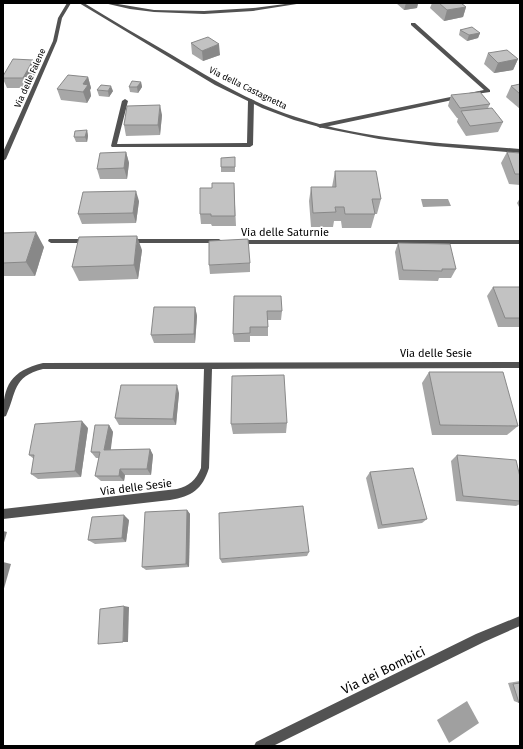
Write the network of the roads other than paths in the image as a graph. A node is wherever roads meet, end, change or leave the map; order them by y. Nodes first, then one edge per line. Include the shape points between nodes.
1 (69, 3) edge
2 (81, 3) edge
3 (106, 3) edge
4 (301, 3) edge
5 (413, 24) dead end
6 (251, 100) junction
7 (125, 102) dead end
8 (320, 126) junction
9 (520, 151) edge
10 (3, 159) edge
11 (51, 241) dead end
12 (99, 241) edge
13 (122, 241) edge
14 (226, 242) edge
15 (234, 242) edge
16 (520, 242) edge
17 (520, 365) edge
18 (208, 366) junction
19 (3, 413) edge
20 (3, 514) edge
21 (520, 621) edge
22 (260, 746) edge

1 - 10 street, Via delle Falene via 60,18 55,41
2 - 6 street, Via della Castagnetta via 200,74
3 - 4 street via 144,10 196,12 251,10
5 - 8 street via 488,91
6 - 7 street via 250,145 114,146
6 - 8 street, Via della Castagnetta
8 - 9 street, Via della Castagnetta via 379,137
11 - 12 street
13 - 14 street, Via delle Saturnie
15 - 16 street, Via delle Saturnie
17 - 18 street, Via delle Sesie
18 - 19 street, Via delle Sesie via 36,367 18,377 9,390
18 - 20 street, Via delle Sesie via 205,468 198,484 186,492 170,495
21 - 22 street, Via dei Bombici via 480,638

